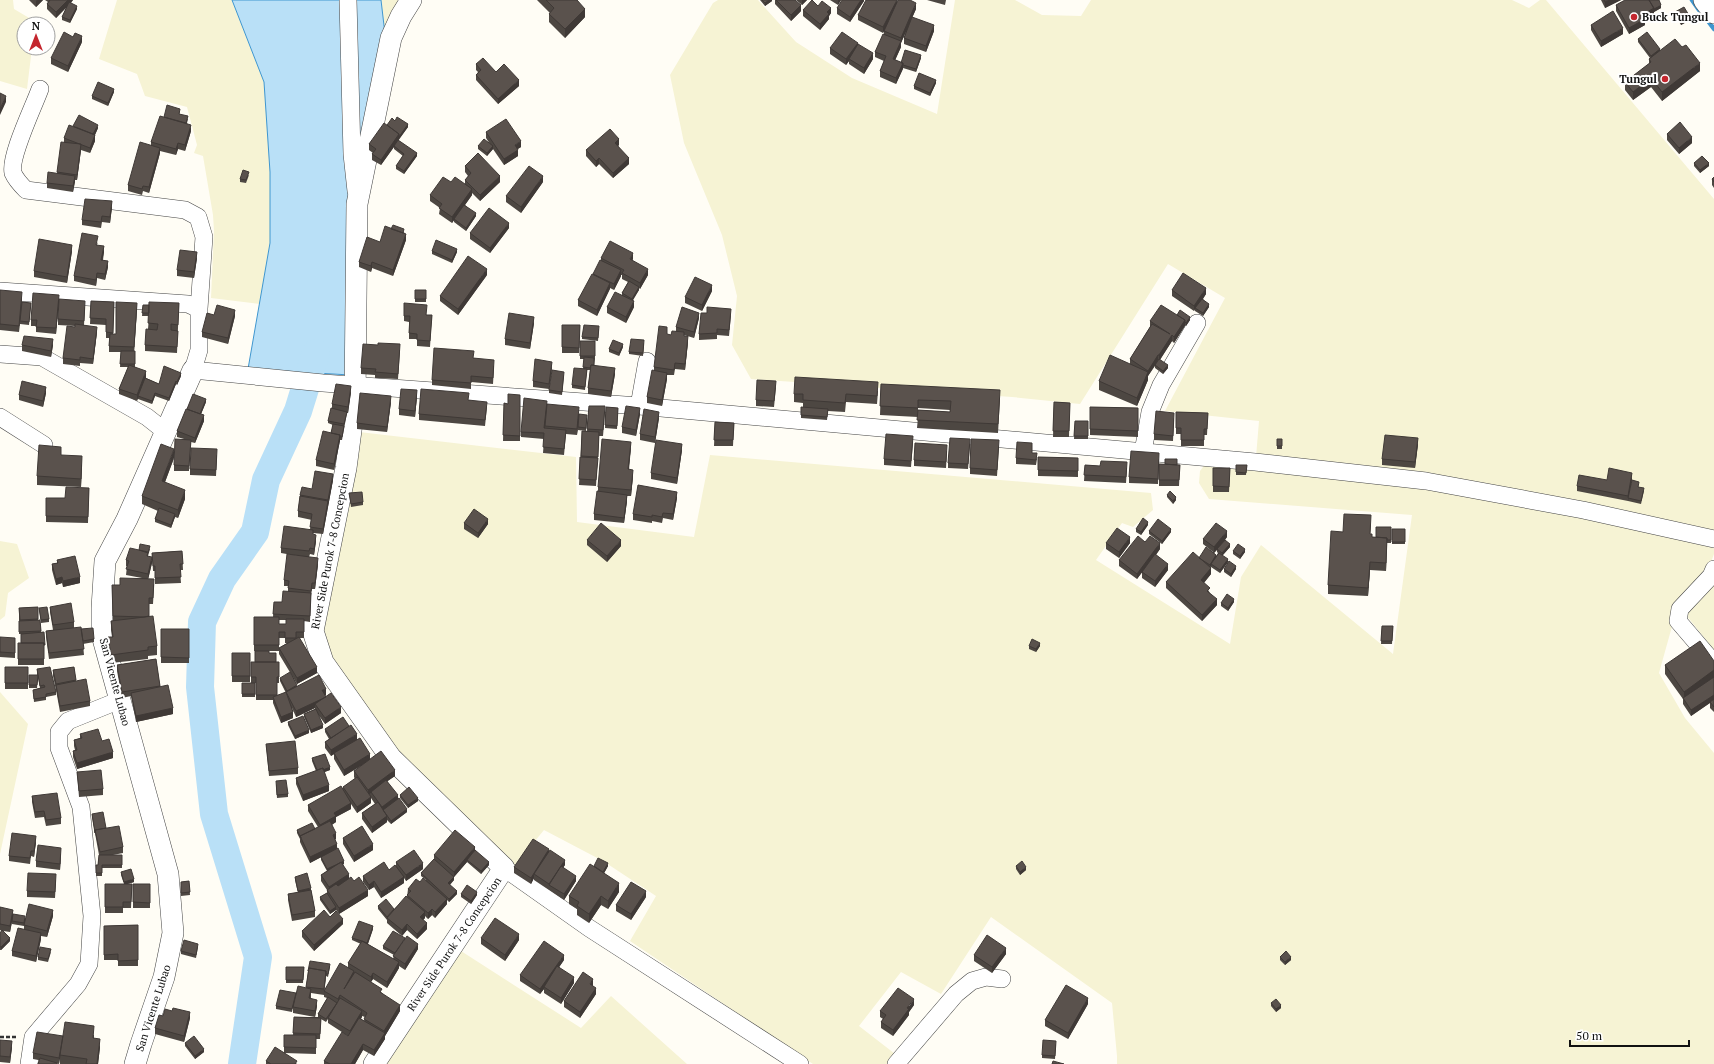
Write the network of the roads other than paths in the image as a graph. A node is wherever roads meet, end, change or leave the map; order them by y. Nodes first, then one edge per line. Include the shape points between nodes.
1 (348, 0) edge
2 (411, 0) edge
3 (1704, 0) edge
4 (1714, 13) edge
5 (40, 89) dead end
6 (357, 204) junction
7 (0, 291) edge
8 (199, 309) junction
9 (1197, 324) dead end
10 (0, 354) edge
11 (647, 361) dead end
12 (193, 370) junction
13 (356, 385) junction
14 (639, 406) junction
15 (0, 418) edge
16 (166, 432) junction
17 (44, 445) edge
18 (1143, 452) junction
19 (1714, 539) edge
20 (1714, 569) edge
21 (1714, 663) edge
22 (120, 700) junction
23 (504, 868) junction
24 (1002, 979) dead end
25 (29, 1064) edge
26 (135, 1064) edge
27 (374, 1064) edge
28 (800, 1064) edge
29 (896, 1064) edge

1 - 6 street via 352,154
2 - 6 street, River Side Purok 7-8 Concepcion via 391,38
3 - 4 street
5 - 8 street, San Vicente Lubao via 16,151 13,171 16,180 26,190 185,210 198,218 204,237
6 - 13 street, River Side Purok 7-8 Concepcion
7 - 8 street via 188,304
8 - 12 street, San Vicente Lubao via 199,350
9 - 18 street via 1161,385 1150,412
10 - 16 street via 42,357 147,417
11 - 14 street
12 - 13 street
12 - 16 street, San Vicente Lubao
13 - 14 street
13 - 23 street, River Side Purok 7-8 Concepcion via 346,468 314,631 323,662 390,758
14 - 18 street
15 - 17 street
16 - 22 street, San Vicente Lubao via 105,562 102,635
18 - 19 street via 1426,481 1583,510
20 - 21 street via 1711,576 1680,609 1678,621
22 - 25 street via 68,721 59,732 59,748 80,807 92,916 90,964 78,984 33,1037
22 - 26 street, San Vicente Lubao via 168,874 173,933 164,977
23 - 27 street, River Side Purok 7-8 Concepcion
23 - 28 street via 588,928
24 - 29 street via 986,977 972,981 956,994

